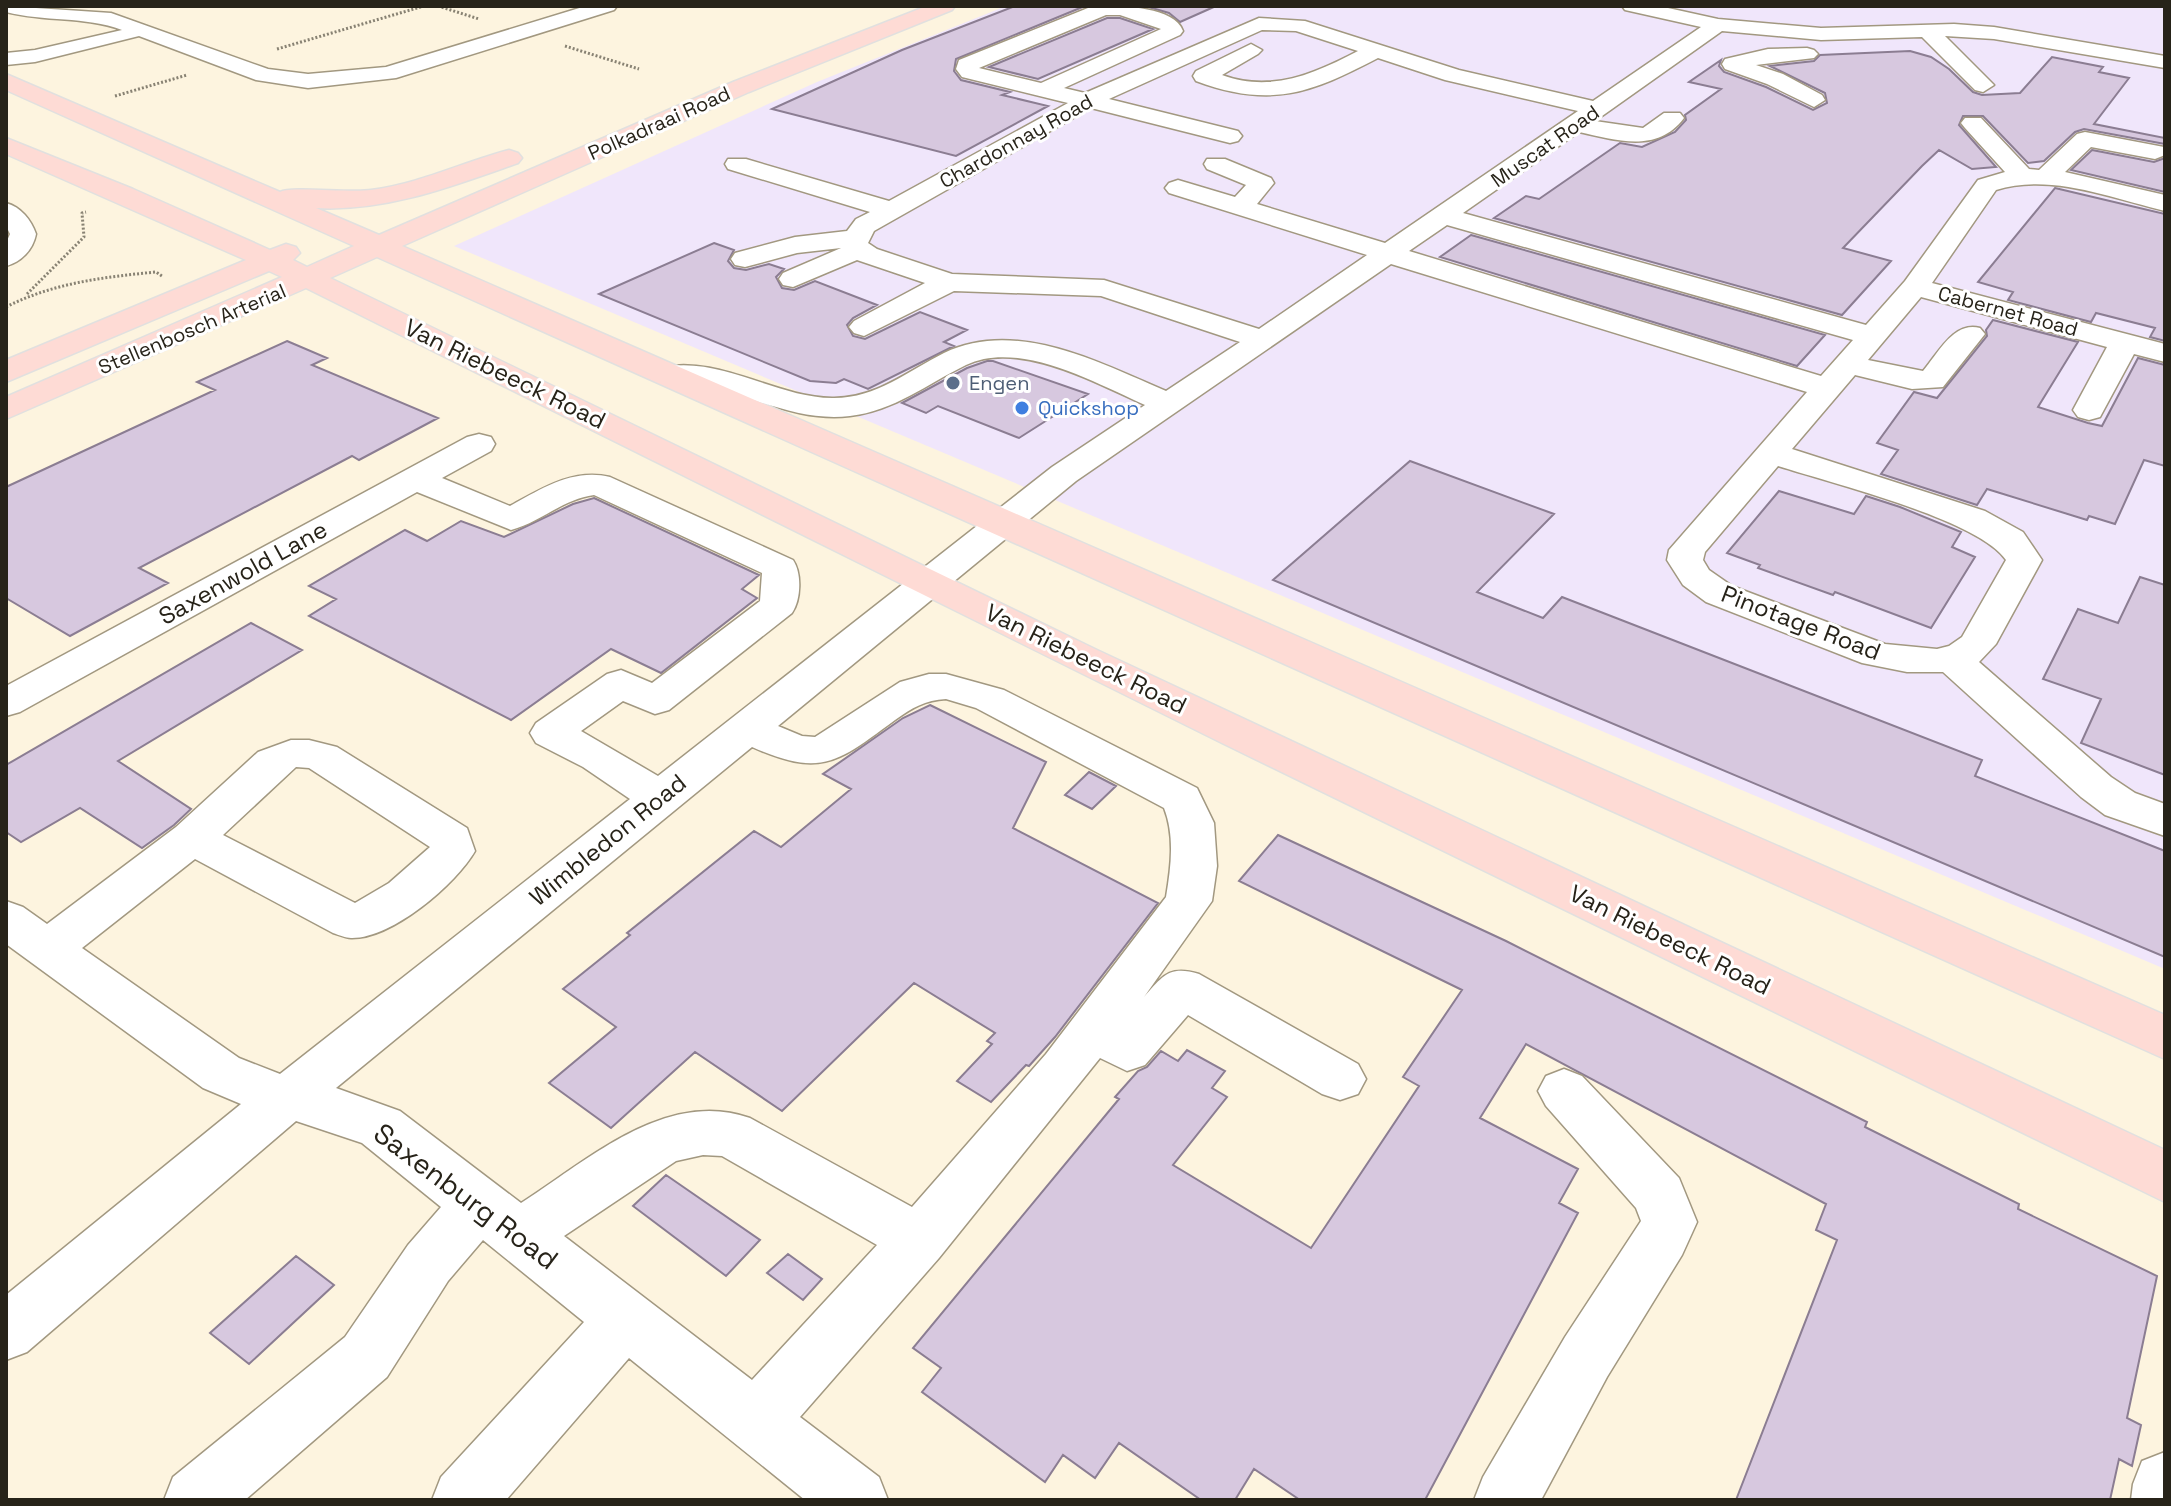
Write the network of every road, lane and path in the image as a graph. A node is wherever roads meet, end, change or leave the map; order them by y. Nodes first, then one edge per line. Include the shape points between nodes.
1 (6, 6) edge
2 (607, 6) edge
3 (945, 6) edge
4 (1632, 6) edge
5 (1939, 6) edge
6 (1259, 10) edge
7 (1718, 25) junction
8 (1927, 31) junction
9 (1976, 32) junction
10 (1946, 48) junction
11 (1683, 49) junction
12 (1331, 50) dead end
13 (1377, 50) junction
14 (1274, 57) dead end
15 (6, 59) edge
16 (2165, 62) edge
17 (1733, 64) junction
18 (1223, 82) junction
19 (15, 85) edge
20 (1983, 85) dead end
21 (1045, 89) junction
22 (1255, 90) junction
23 (1091, 99) junction
24 (1814, 100) dead end
25 (1598, 109) junction
26 (1672, 118) dead end
27 (1973, 123) dead end
28 (1576, 124) junction
29 (1230, 136) dead end
30 (6, 145) edge
31 (2155, 152) dead end
32 (737, 164) dead end
33 (1216, 164) dead end
34 (2034, 177) junction
35 (229, 181) junction
36 (1178, 188) dead end
37 (2165, 203) edge
38 (1240, 207) junction
39 (95, 209) dead end
40 (891, 210) junction
41 (6, 211) edge
42 (1444, 216) junction
43 (339, 229) junction
44 (857, 244) junction
45 (376, 247) junction
46 (1388, 253) junction
47 (6, 258) edge
48 (745, 259) dead end
49 (270, 260) junction
50 (164, 277) dead end
51 (310, 278) junction
52 (793, 279) dead end
53 (949, 282) junction
54 (1915, 287) junction
55 (27, 295) junction
56 (6, 307) edge
57 (864, 327) dead end
58 (1970, 334) dead end
59 (1873, 336) junction
60 (1263, 340) junction
61 (2125, 342) junction
62 (2165, 353) edge
63 (1849, 364) junction
64 (6, 372) edge
65 (670, 375) junction
66 (1827, 388) junction
67 (1167, 403) junction
68 (6, 409) edge
69 (2089, 410) dead end
70 (479, 444) dead end
71 (1771, 453) junction
72 (416, 479) junction
73 (1001, 522) junction
74 (927, 583) junction
75 (1951, 658) junction
76 (6, 703) edge
77 (747, 728) junction
78 (660, 798) junction
79 (2165, 821) edge
80 (192, 838) junction
81 (27, 934) edge
82 (1094, 1027) junction
83 (2165, 1038) edge
84 (1340, 1079) dead end
85 (1564, 1091) dead end
86 (288, 1097) junction
87 (2165, 1177) edge
88 (499, 1220) junction
89 (919, 1240) junction
90 (625, 1319) junction
91 (6, 1332) edge
92 (756, 1421) junction
93 (2165, 1484) edge
94 (196, 1500) edge
95 (464, 1500) edge
96 (856, 1500) edge
97 (1506, 1500) edge
98 (2163, 1500) edge

1 - 2 street via 111,19 264,75 308,81 388,73
3 - 45 main road, Polkadraai Road via 741,87
4 - 7 street
5 - 9 street
6 - 13 street, Chardonnay Road
6 - 18 street via 1276,34 1204,74
6 - 23 street, Chardonnay Road via 1250,26
7 - 8 street via 1807,33
7 - 11 street, Muscat Road
8 - 9 street
8 - 10 street
9 - 16 street
10 - 17 street via 1768,55
10 - 20 street
11 - 17 street
11 - 25 street, Muscat Road
12 - 22 street
13 - 22 street via 1287,90
13 - 25 street, Chardonnay Road via 1453,75
14 - 18 street
15 - 19 street via 130,34 41,63
17 - 24 street
18 - 22 street
19 - 35 main road
21 - 21 street via 1169,35 1173,28 1121,9 1103,9 967,66 970,72
21 - 23 street
23 - 29 street
23 - 40 street, Chardonnay Road
25 - 28 street, Muscat Road
26 - 28 street via 1648,135
27 - 34 street
28 - 42 street, Muscat Road
30 - 49 main road, Van Riebeeck Road
31 - 34 street via 2085,139
32 - 40 street
33 - 38 street via 1262,183
34 - 37 street, Cabernet Road
34 - 54 street, Cabernet Road via 1987,185
35 - 43 main road
35 - 43 main road via 299,198 355,199 420,188 516,155
36 - 38 street
38 - 46 street
39 - 55 path via 82,213 84,237 74,250
40 - 44 street, Chardonnay Road via 865,225
41 - 47 street via 24,234
42 - 46 street, Muscat Road
42 - 59 street
43 - 45 main road
43 - 49 main road, Stellenbosch Arterial
44 - 48 street via 795,245
44 - 52 street, Chardonnay Road
44 - 53 street
45 - 51 main road, Stellenbosch Arterial
45 - 65 main road
46 - 60 street, Muscat Road
46 - 66 street
49 - 51 main road, Van Riebeeck Road
49 - 64 main road, Stellenbosch Arterial
50 - 55 path via 156,272 101,277
51 - 68 main road, Stellenbosch Arterial
51 - 74 main road, Van Riebeeck Road
53 - 57 street
53 - 60 street via 1104,288
54 - 59 street, Pinotage Road
54 - 61 street, Cabernet Road
55 - 56 path
58 - 63 street via 1932,380
59 - 63 street, Pinotage Road
60 - 67 street, Muscat Road
61 - 62 street, Cabernet Road
61 - 69 street
63 - 66 street, Pinotage Road
65 - 67 street via 714,379 793,403 847,407 875,401 960,356 994,349 1057,358
65 - 73 main road
66 - 71 street, Pinotage Road
67 - 73 street, Muscat Road
70 - 72 street, Saxenwold Lane
71 - 75 street via 1973,518 2010,540 2024,560 1977,644
71 - 75 street, Pinotage Road via 1687,550 1685,560 1696,577 1719,594 1876,654 1907,660
72 - 76 street, Saxenwold Lane
72 - 78 street via 511,519 569,488 598,484 780,568 779,605 655,701 621,683 551,733
73 - 74 street, Muscat Road
73 - 83 main road
74 - 77 street, Wimbledon Road
74 - 87 main road, Van Riebeeck Road
75 - 79 street via 2096,787 2120,804
77 - 78 street, Wimbledon Road
77 - 82 street via 806,750 830,748 902,694 924,688 966,689 1174,794 1188,808 1194,866 1189,901
78 - 86 street, Wimbledon Road
80 - 80 street via 273,762 297,752 322,757 348,773 451,839 453,851 370,917 350,921
80 - 81 street
81 - 86 street, Saxenburg Road via 221,1073
82 - 84 street via 1127,1050 1182,988
82 - 89 street
85 - 97 street via 1659,1195 1669,1222
86 - 88 street, Saxenburg Road via 360,1116 381,1127
86 - 91 street, Wimbledon Road
88 - 89 street via 675,1136 711,1131 731,1134
88 - 90 street, Saxenburg Road
88 - 94 street via 428,1263 366,1357
89 - 92 street
90 - 92 street, Saxenburg Road
90 - 95 street
92 - 96 street, Saxenburg Road
93 - 98 street

